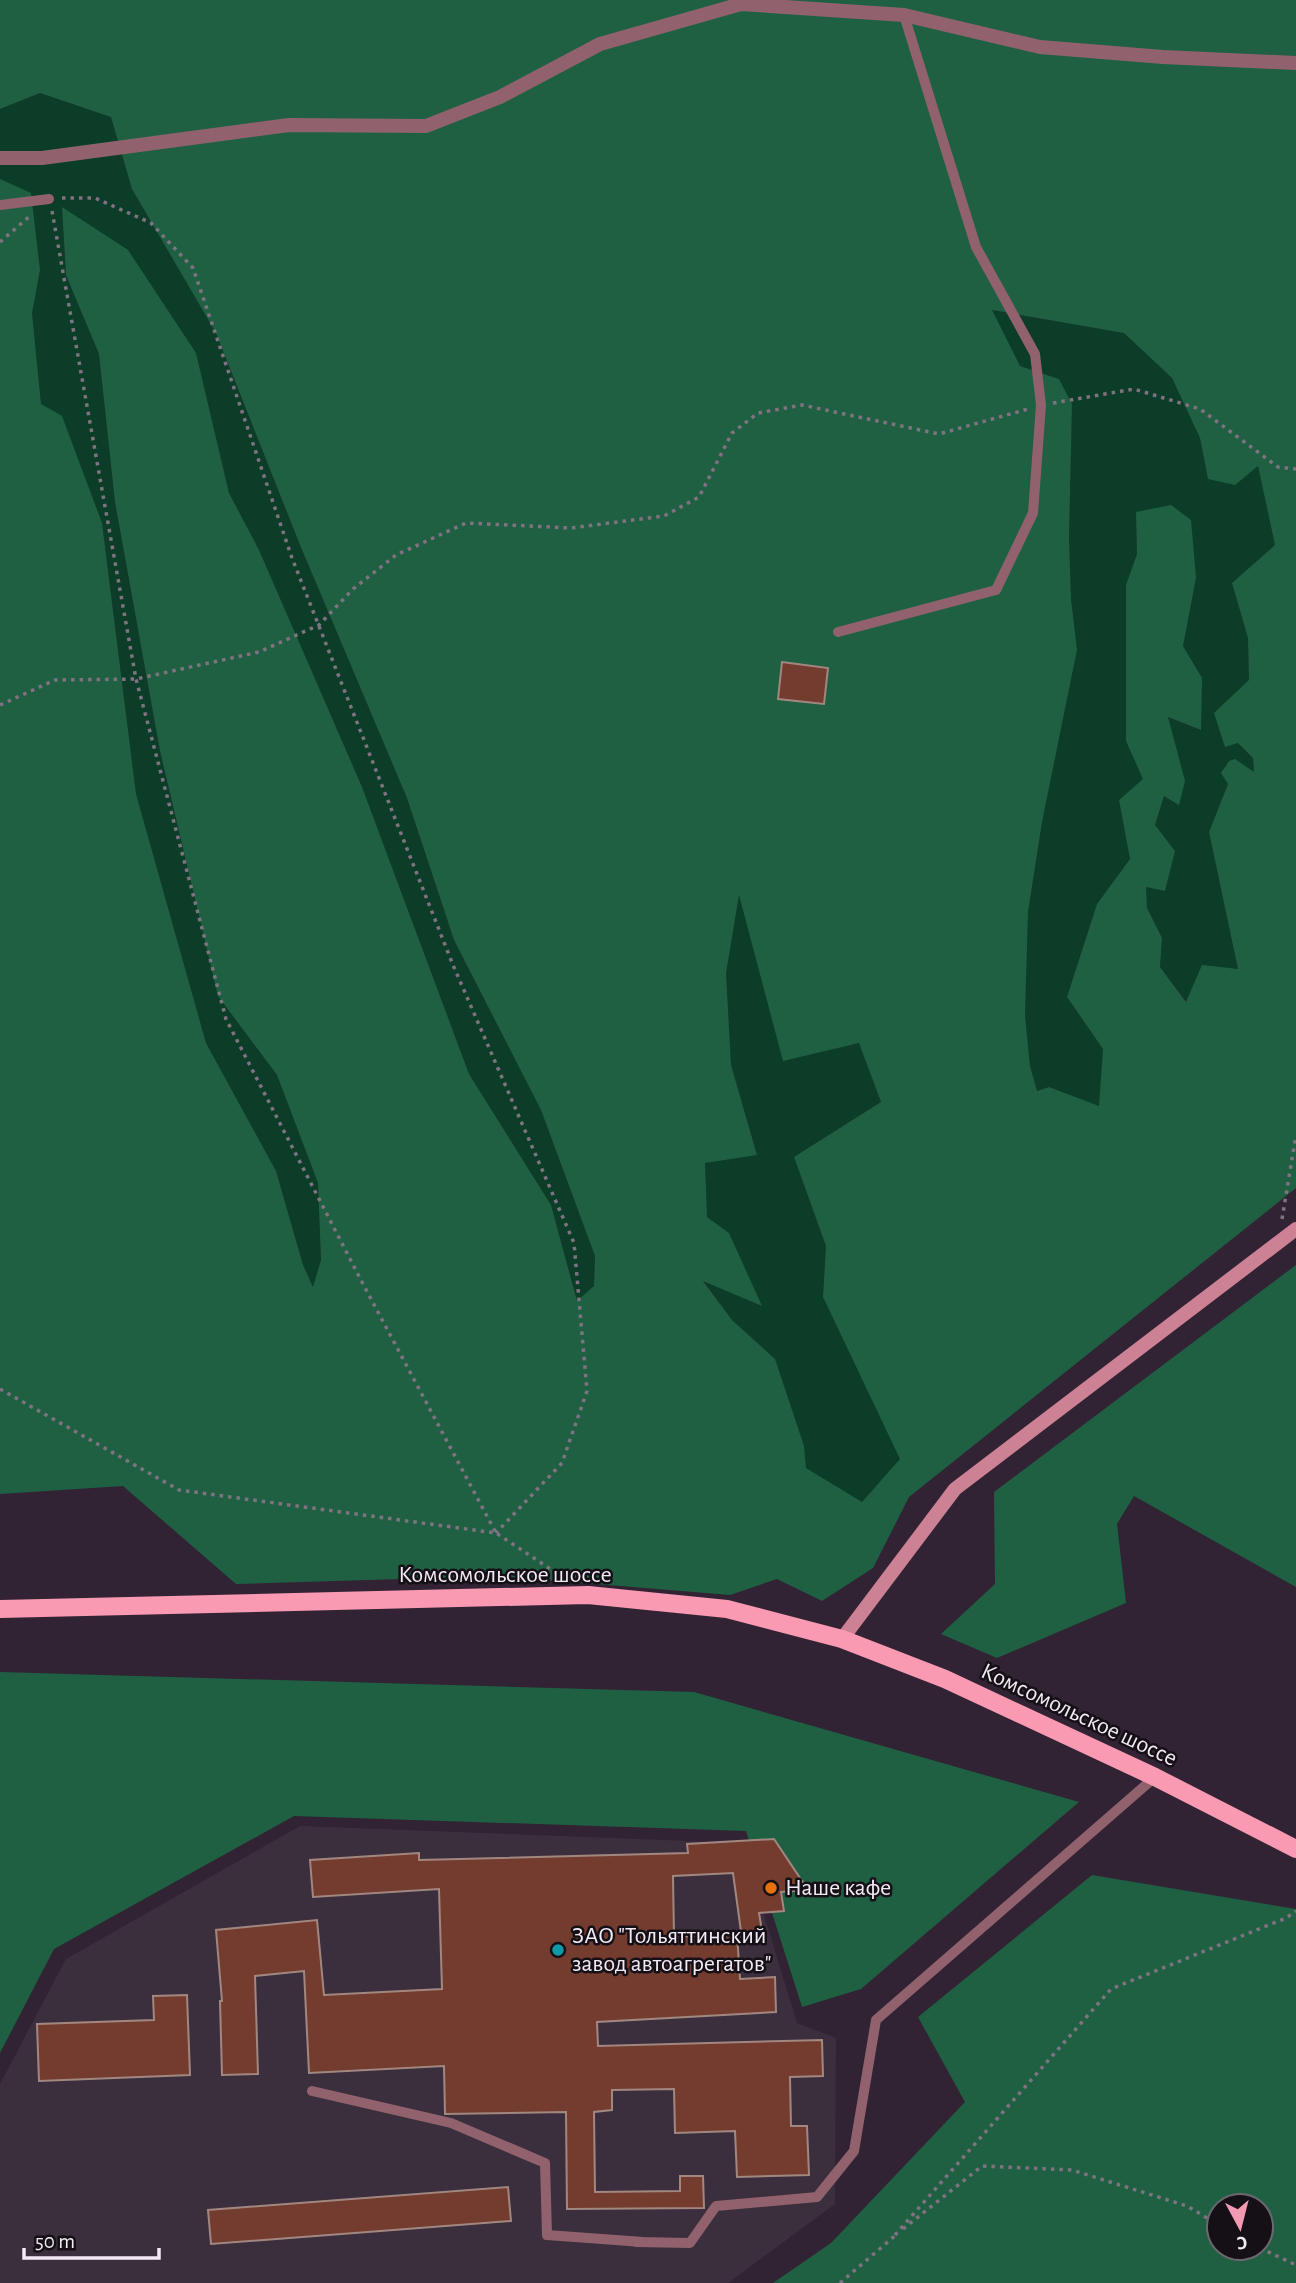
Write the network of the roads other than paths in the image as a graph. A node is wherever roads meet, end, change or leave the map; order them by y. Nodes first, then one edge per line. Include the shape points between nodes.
1 (898, 0) edge
2 (904, 15) junction
3 (1296, 63) edge
4 (0, 158) edge
5 (49, 199) road end
6 (0, 205) edge
7 (838, 632) dead end
8 (1296, 1229) edge
9 (0, 1609) edge
10 (842, 1639) junction
11 (1155, 1777) junction
12 (1296, 1849) edge
13 (312, 2091) dead end

1 - 2 street
2 - 3 street via 1040,47
2 - 4 street via 741,4 600,44 500,97 426,126 289,125 41,158
2 - 7 lane via 976,247 1035,354 1041,405 1033,513 996,590
5 - 6 lane
8 - 10 street via 955,1489
9 - 10 main road, Комсомольское шоссе via 588,1595 727,1609
10 - 11 main road, Комсомольское шоссе via 945,1679
11 - 12 main road, Комсомольское шоссе
11 - 13 lane via 876,2020 854,2151 817,2197 716,2206 690,2243 547,2235 545,2163 451,2123

